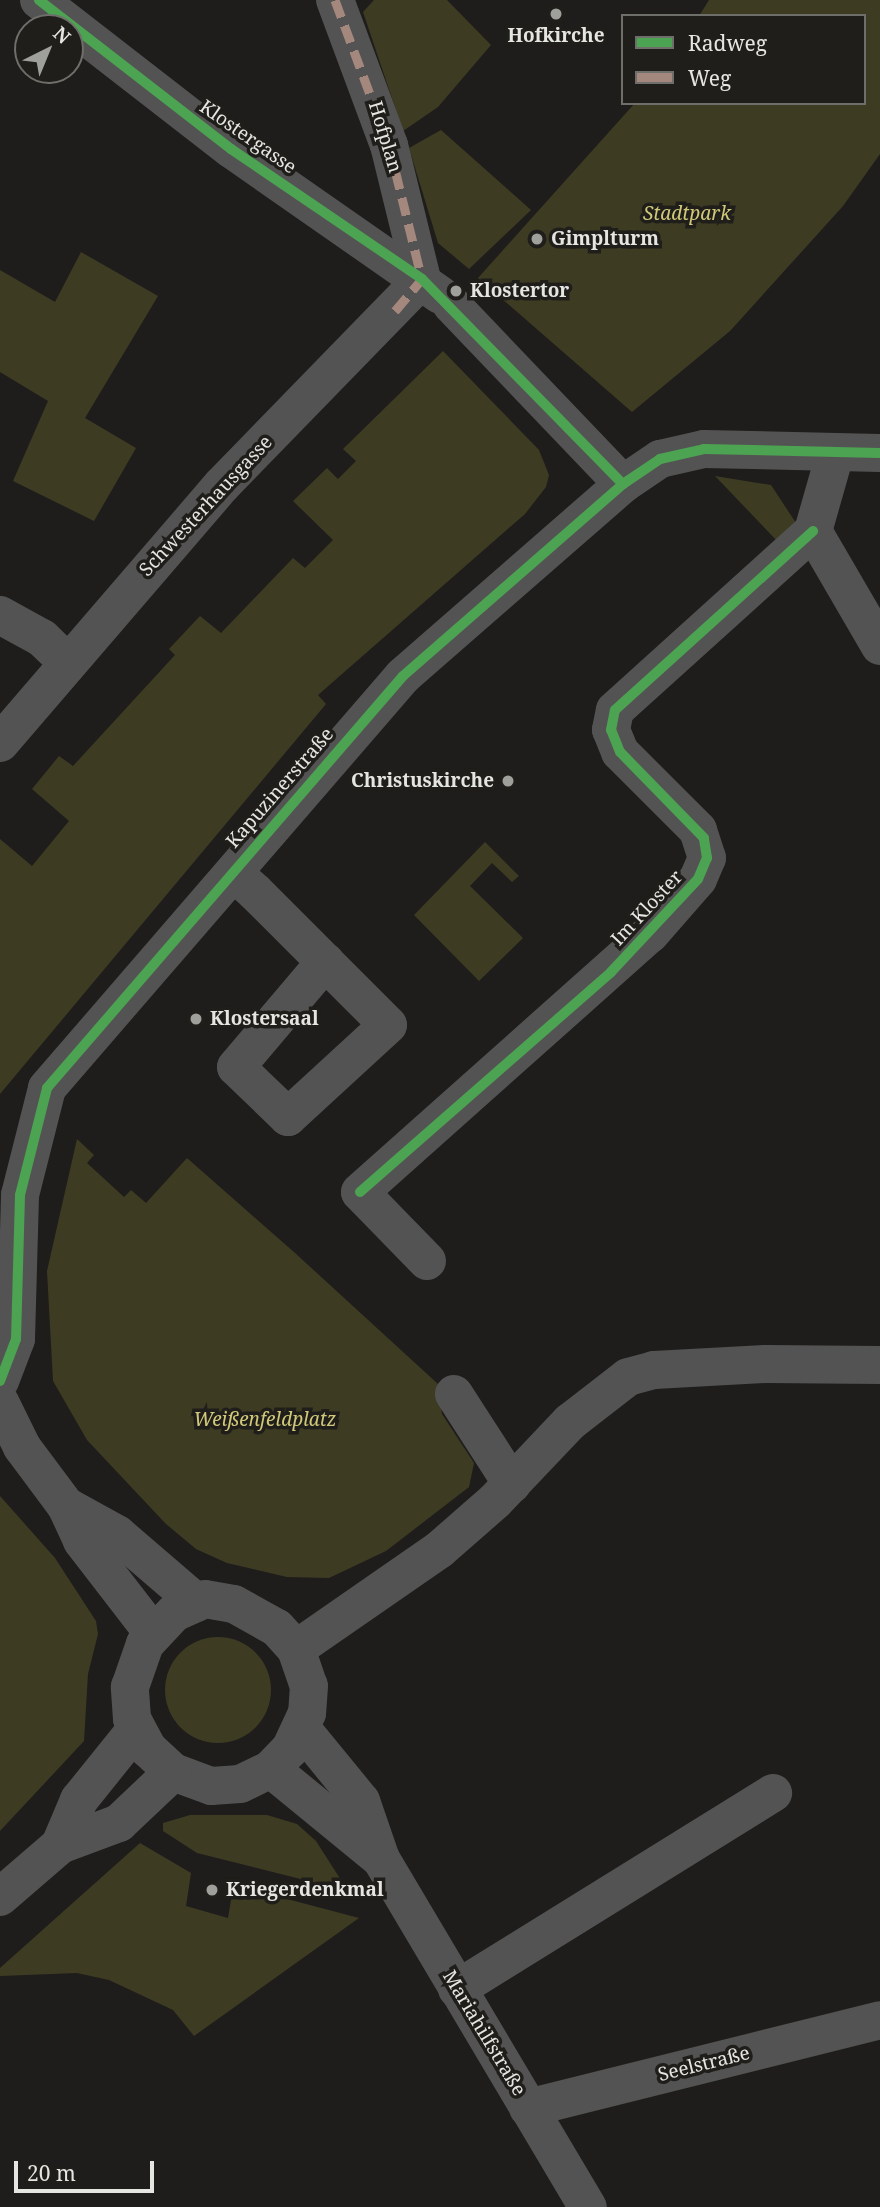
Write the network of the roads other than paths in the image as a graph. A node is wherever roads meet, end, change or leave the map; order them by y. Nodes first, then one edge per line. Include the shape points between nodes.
1 (39, 0) edge
2 (335, 0) edge
3 (438, 293) junction
4 (880, 453) edge
5 (835, 454) junction
6 (623, 484) junction
7 (813, 531) junction
8 (0, 615) edge
9 (880, 646) edge
10 (66, 661) junction
11 (0, 743) edge
12 (245, 883) dead end
13 (325, 962) dead end
14 (20, 1195) junction
15 (0, 1241) edge
16 (427, 1261) dead end
17 (880, 1365) edge
18 (0, 1381) edge
19 (454, 1394) dead end
20 (0, 1402) edge
21 (512, 1484) junction
22 (66, 1506) junction
23 (195, 1601) junction
24 (153, 1633) junction
25 (296, 1649) junction
26 (136, 1729) junction
27 (302, 1729) junction
28 (271, 1769) junction
29 (173, 1772) junction
30 (773, 1793) dead end
31 (60, 1845) junction
32 (381, 1859) junction
33 (0, 1897) edge
34 (457, 1989) junction
35 (880, 2020) edge
36 (528, 2108) junction
37 (588, 2207) edge

1 - 3 street, Klostergasse via 231,149
2 - 3 street, Hofplan via 370,86
3 - 6 street, Klostergasse
3 - 10 street, Schwesterhausgasse via 395,311 222,485
4 - 5 street, Kapuzinerstraße
5 - 6 street, Kapuzinerstraße via 687,449 660,459
5 - 7 street
6 - 14 street, Kapuzinerstraße via 403,676 64,1065 41,1100
7 - 9 street
7 - 16 street, Im Kloster via 650,673 621,701 612,719 620,752 704,838 707,858 698,879 611,972 360,1192
8 - 10 street via 42,638
10 - 11 street, Schwesterhausgasse
12 - 13 street
14 - 15 street, Kapuzinerstraße
14 - 18 street, Kapuzinerstraße via 16,1339
17 - 21 street via 679,1368 628,1377 570,1422
19 - 21 street
20 - 22 street via 22,1447
21 - 25 street via 439,1550
22 - 23 street via 117,1534
22 - 24 street via 82,1541
23 - 24 street
23 - 25 street via 216,1600 248,1610 277,1628
24 - 26 street via 130,1687
25 - 27 street via 309,1686
26 - 29 street
26 - 31 street via 79,1800
27 - 28 street
27 - 32 street, Mariahilfstraße via 356,1793
28 - 29 street via 225,1786
28 - 32 street, Mariahilfstraße
29 - 31 street via 110,1830
30 - 34 street
31 - 33 street
32 - 34 street, Mariahilfstraße
34 - 36 street, Mariahilfstraße
35 - 36 street, Seelstraße
36 - 37 street, Mariahilfstraße

